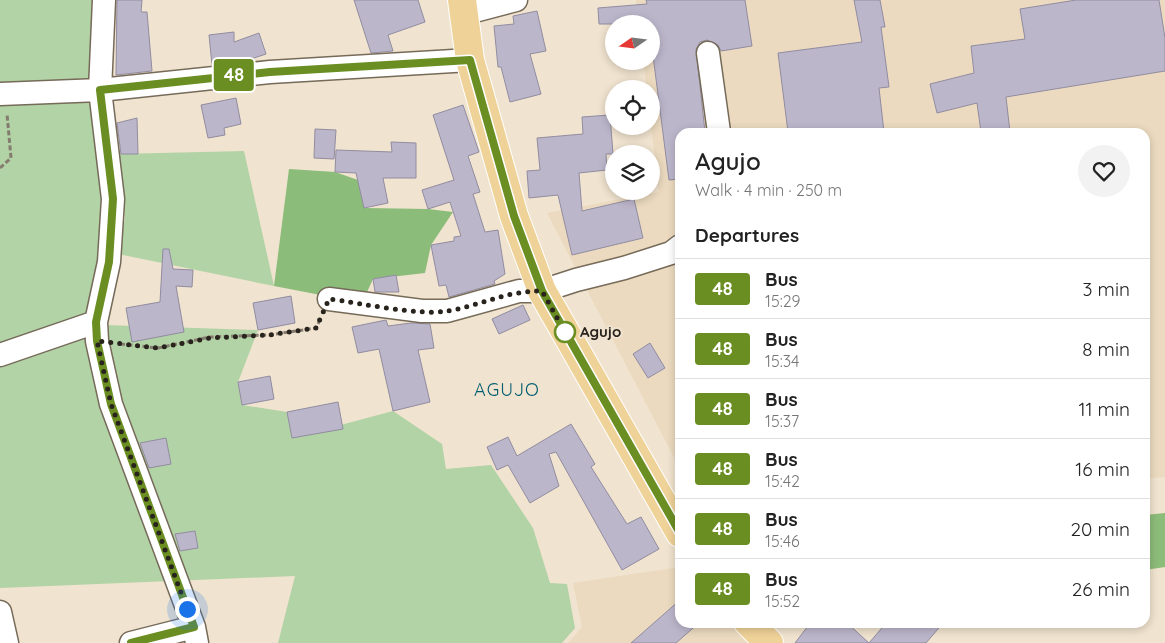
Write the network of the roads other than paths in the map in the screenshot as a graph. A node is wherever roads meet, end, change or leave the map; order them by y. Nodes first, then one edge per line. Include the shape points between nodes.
1 (104, 0) edge
2 (516, 0) edge
3 (462, 7) edge
4 (708, 53) dead end
5 (470, 60) junction
6 (100, 90) junction
7 (3, 94) edge
8 (718, 128) edge
9 (675, 250) edge
10 (542, 291) junction
11 (329, 299) road end
12 (96, 332) junction
13 (0, 355) edge
14 (675, 524) edge
15 (0, 612) edge
16 (754, 628) edge
17 (195, 635) edge
18 (6, 643) edge
19 (131, 643) edge
20 (769, 643) edge

1 - 6 street
2 - 3 street
3 - 5 main road
4 - 8 street
5 - 6 street via 270,72
5 - 10 main road via 514,216
6 - 7 street
6 - 12 street via 113,199 109,262
9 - 10 street
10 - 11 street via 519,291 447,311 422,311
10 - 14 main road
12 - 13 street
12 - 17 street via 111,404
15 - 18 street
16 - 20 main road
17 - 19 street

